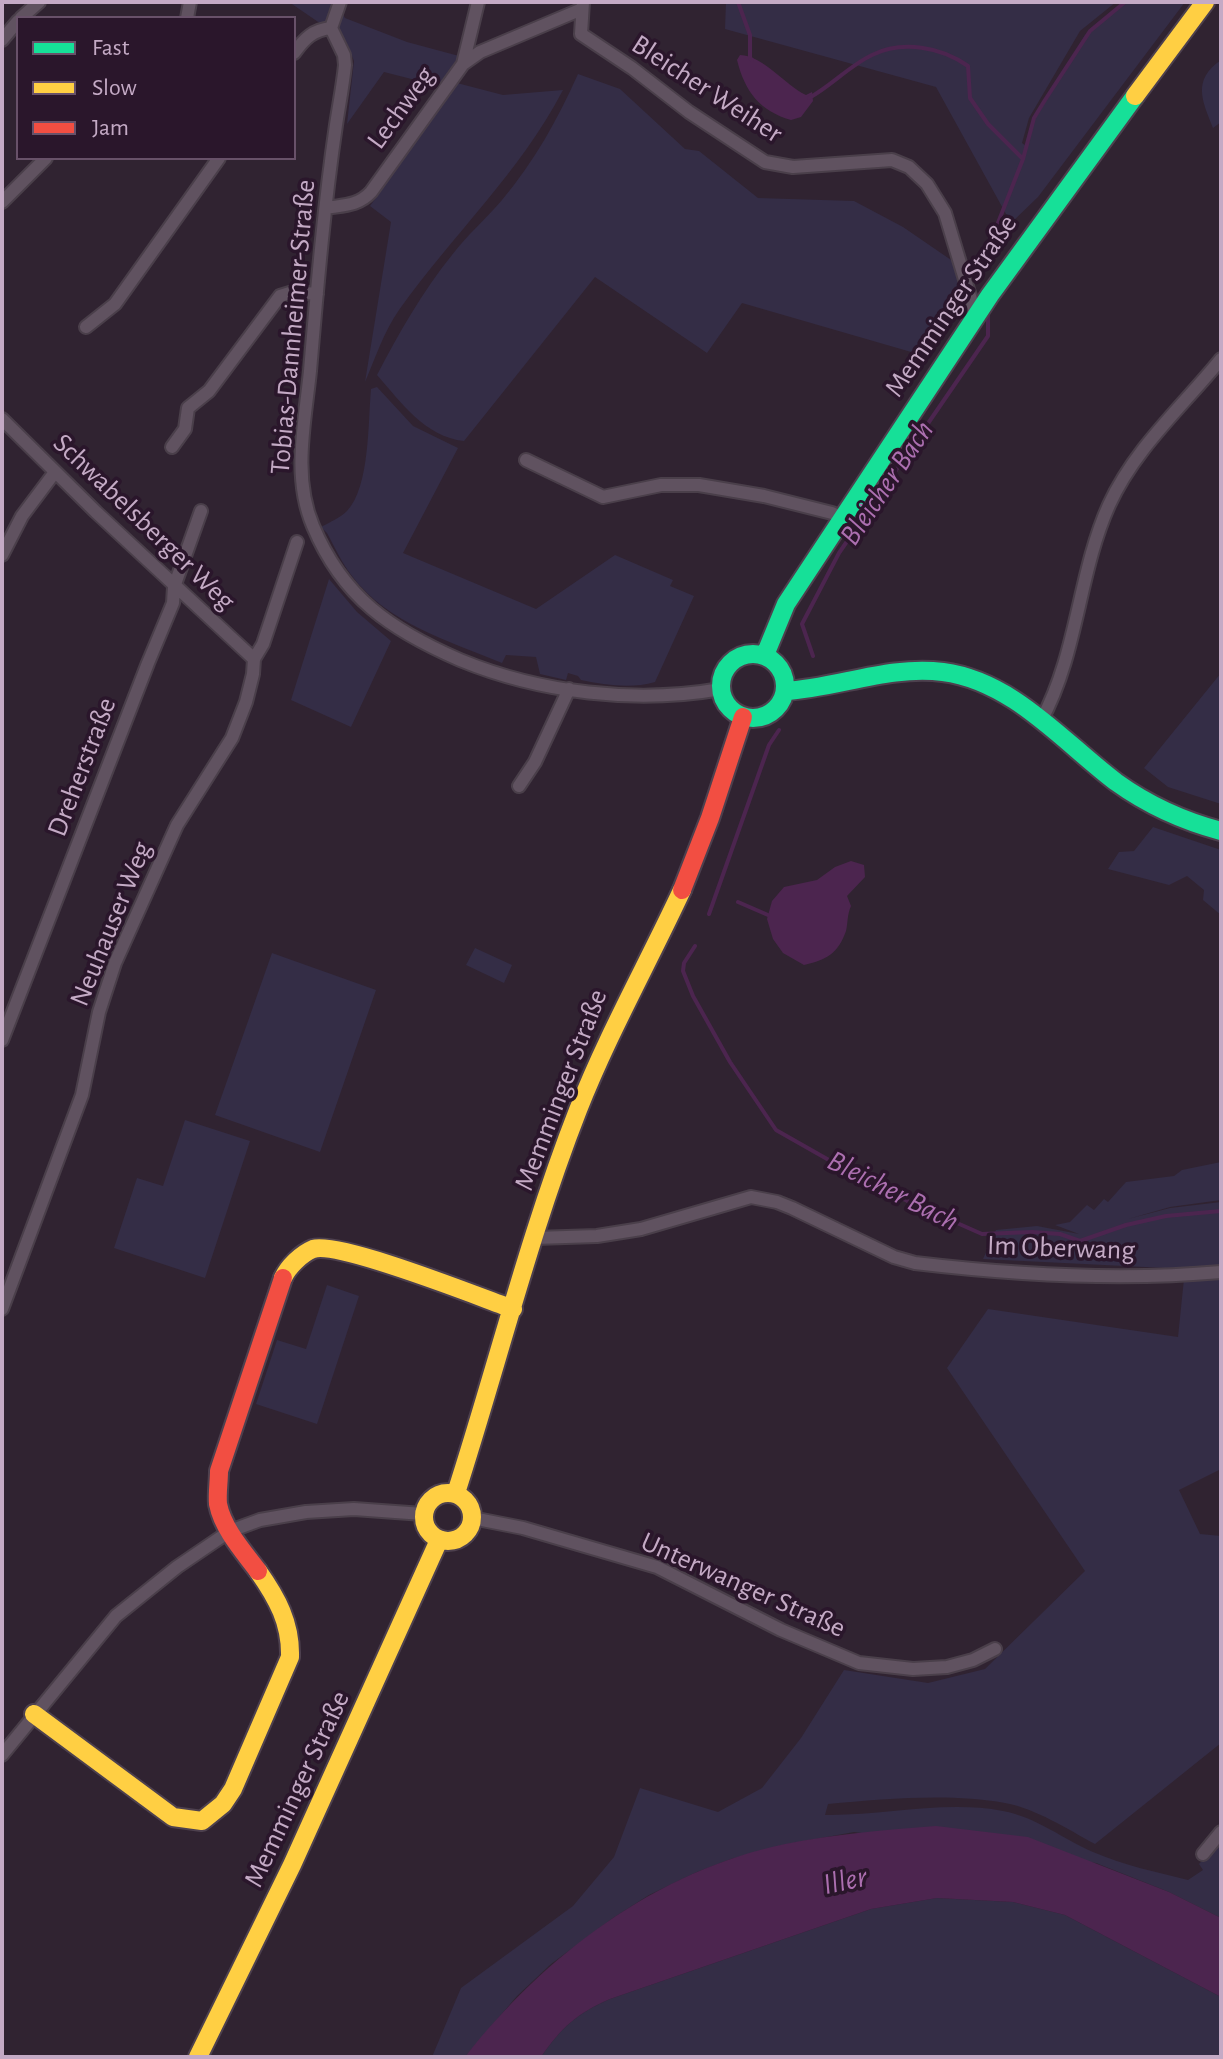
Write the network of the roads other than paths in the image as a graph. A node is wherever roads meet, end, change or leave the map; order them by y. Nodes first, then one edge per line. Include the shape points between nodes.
1 (39, 2) edge
2 (340, 2) edge
3 (478, 2) edge
4 (1205, 2) edge
5 (582, 6) edge
6 (23, 16) edge
7 (16, 24) edge
8 (331, 28) junction
9 (2, 40) edge
10 (296, 50) edge
11 (463, 64) junction
12 (44, 160) edge
13 (218, 160) edge
14 (2, 202) edge
15 (326, 208) junction
16 (317, 294) junction
17 (976, 316) junction
18 (86, 327) dead end
19 (1221, 359) edge
20 (2, 419) edge
21 (172, 447) dead end
22 (526, 460) dead end
23 (55, 472) junction
24 (201, 511) dead end
25 (842, 518) junction
26 (297, 542) dead end
27 (2, 555) edge
28 (174, 587) junction
29 (765, 655) junction
30 (254, 659) junction
31 (569, 689) junction
32 (721, 689) junction
33 (785, 691) junction
34 (743, 717) junction
35 (1041, 721) junction
36 (519, 786) dead end
37 (1221, 831) edge
38 (2, 1040) edge
39 (535, 1238) junction
40 (1221, 1272) edge
41 (2, 1309) edge
42 (513, 1309) junction
43 (456, 1493) junction
44 (423, 1514) junction
45 (472, 1518) junction
46 (230, 1531) junction
47 (439, 1540) junction
48 (995, 1649) dead end
49 (34, 1714) junction
50 (2, 1755) edge
51 (1221, 1832) edge
52 (1203, 1854) dead end
53 (198, 2057) edge

1 - 6 street
2 - 8 street
3 - 11 street, Lechweg
4 - 17 main road, Memminger Straße
5 - 11 street
5 - 17 street, Bleicher Weiher via 581,34 765,162 793,167 892,160 909,167 945,213
7 - 9 street
8 - 10 street via 308,35
8 - 15 street, Tobias-Dannheimer-Straße via 345,65
11 - 15 street, Lechweg via 362,201
12 - 14 street
13 - 18 street via 115,304
15 - 16 street, Tobias-Dannheimer-Straße
16 - 21 street via 280,296 209,391 188,408 185,429
16 - 31 street, Tobias-Dannheimer-Straße via 300,474 312,524 334,565 371,610 400,632 504,676
17 - 25 main road, Memminger Straße
19 - 35 street via 1156,432 1110,504 1066,663
20 - 23 street, Schwabelsberger Weg
22 - 25 street via 603,497 661,485 699,485
23 - 27 street via 22,516
23 - 28 street, Schwabelsberger Weg
24 - 28 street, Dreherstraße
25 - 29 main road, Memminger Straße via 786,604
26 - 30 street
28 - 30 street, Schwabelsberger Weg
28 - 38 street, Dreherstraße via 173,603
29 - 32 main road via 733,660
29 - 33 main road via 781,670
30 - 41 street, Neuhauser Weg via 232,738 177,825 115,963 82,1095
31 - 32 street, Tobias-Dannheimer-Straße via 669,695
31 - 36 street
32 - 34 main road via 728,706
33 - 34 main road via 775,710
33 - 35 main road via 918,669 965,676
34 - 39 main road, Memminger Straße via 694,860 604,1044 576,1114
35 - 37 main road via 1146,802
39 - 40 street, Im Oberwang via 641,1229 751,1197 777,1202 915,1263 1074,1276
39 - 42 main road, Memminger Straße
42 - 43 main road, Memminger Straße
42 - 46 main road via 345,1250 314,1249 301,1255 284,1274 219,1471 218,1502
43 - 44 main road via 438,1494
43 - 45 main road via 470,1506
44 - 46 street via 306,1512
44 - 47 main road via 427,1529
45 - 47 main road via 460,1538
45 - 48 street, Unterwanger Straße via 657,1567 859,1663 947,1667
46 - 49 street via 116,1616
46 - 49 main road via 281,1608 292,1643 223,1804 202,1821 173,1817
47 - 53 main road, Memminger Straße via 243,1972
49 - 50 street
51 - 52 street

